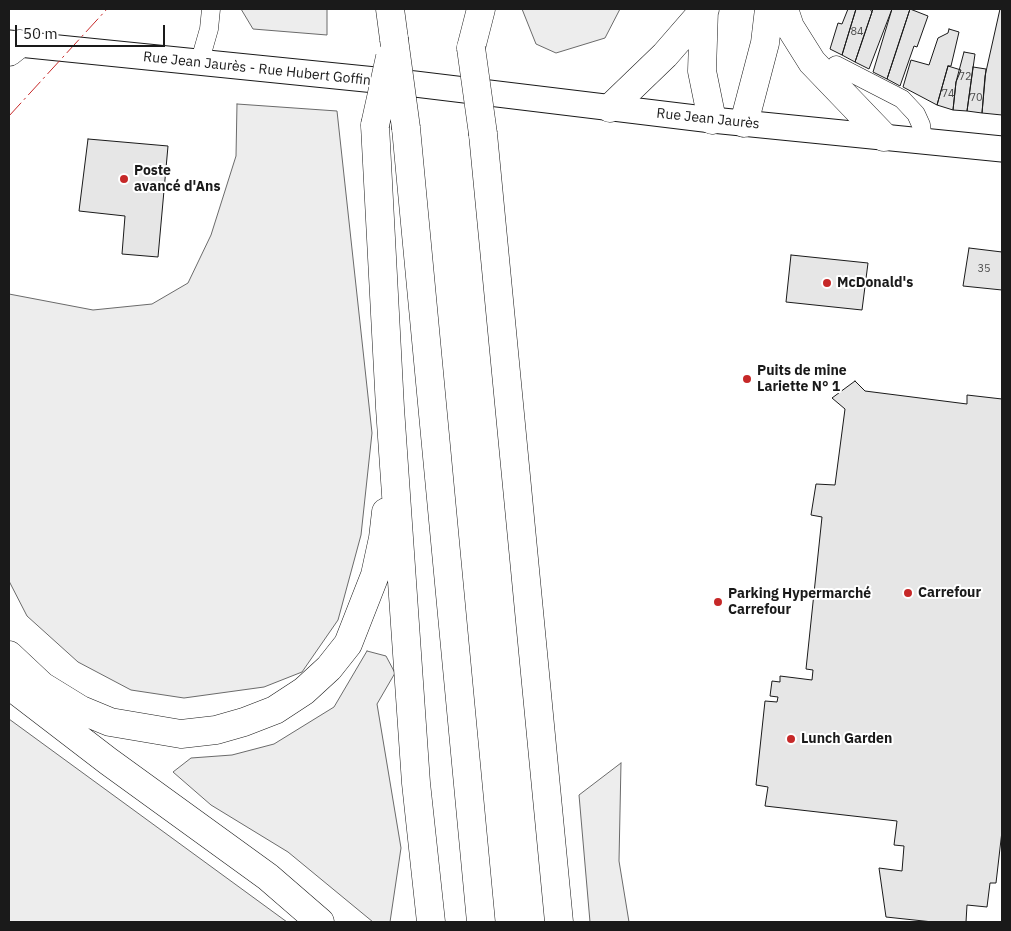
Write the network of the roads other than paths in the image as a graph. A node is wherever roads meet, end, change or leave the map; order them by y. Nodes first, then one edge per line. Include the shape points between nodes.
1 (212, 9) edge
2 (390, 9) edge
3 (465, 9) edge
4 (481, 9) edge
5 (704, 9) edge
6 (769, 9) edge
7 (784, 9) edge
8 (394, 39) junction
9 (12, 47) edge
10 (471, 48) junction
11 (199, 64) junction
12 (836, 65) dead end
13 (415, 84) joint
14 (610, 108) junction
15 (712, 120) junction
16 (744, 124) junction
17 (884, 137) junction
18 (923, 141) junction
19 (1002, 149) edge
20 (390, 408) junction
21 (9, 654) edge
22 (9, 685) edge
23 (320, 922) edge
24 (431, 922) edge
25 (481, 922) edge
26 (559, 922) edge

1 - 11 street
2 - 8 highway
3 - 10 highway
4 - 10 highway
5 - 14 highway via 665,55
5 - 15 highway via 702,70
6 - 16 highway via 765,43
7 - 17 highway via 790,27 812,62
8 - 20 highway, bridge via 375,125
8 - 25 highway, bridge via 406,128
9 - 11 main road, Rue Jean Jaurès - Rue Hubert Goffin
10 - 26 highway, bridge via 483,134
11 - 13 main road, Rue Jean Jaurès - Rue Hubert Goffin
12 - 18 street via 902,99 916,114
13 - 14 main road, Rue Jean Jaurès
14 - 15 main road, Rue Jean Jaurès
15 - 16 main road, Rue Jean Jaurès
16 - 17 main road, Rue Jean Jaurès
17 - 18 main road, Rue Jean Jaurès
18 - 19 main road, Rue Jean Jaurès
20 - 21 highway via 384,529 375,575 348,644 329,668 297,696 275,710 216,730 181,734 142,729 110,722 81,710 42,686
20 - 24 highway via 416,782
22 - 23 highway via 268,877

